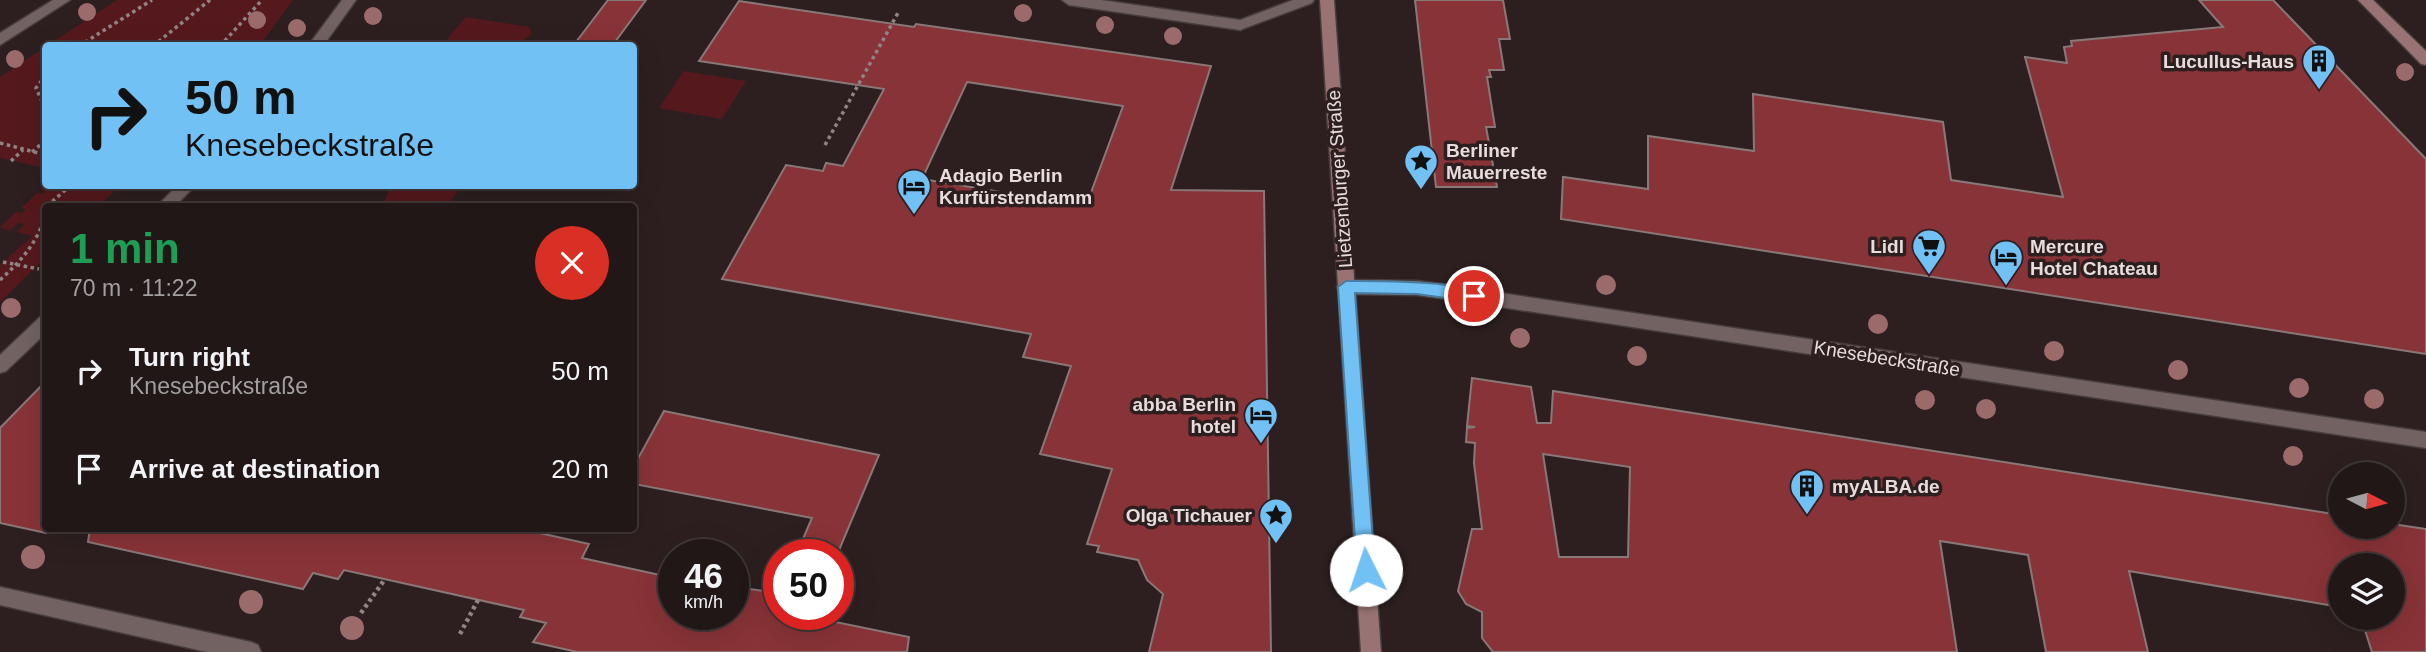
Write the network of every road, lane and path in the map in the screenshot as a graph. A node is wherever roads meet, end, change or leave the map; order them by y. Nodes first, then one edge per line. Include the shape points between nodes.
1 (63, 0) edge
2 (152, 0) edge
3 (210, 0) edge
4 (261, 0) edge
5 (349, 0) edge
6 (1069, 0) edge
7 (1307, 0) edge
8 (1327, 0) edge
9 (2365, 0) edge
10 (899, 11) dead end
11 (0, 40) edge
12 (85, 42) edge
13 (158, 42) edge
14 (224, 42) edge
15 (318, 42) edge
16 (2426, 60) edge
17 (42, 81) edge
18 (42, 101) edge
19 (42, 143) edge
20 (0, 144) edge
21 (825, 145) dead end
22 (24, 150) junction
23 (32, 152) junction
24 (42, 154) edge
25 (11, 160) dead end
26 (67, 189) edge
27 (184, 189) edge
28 (50, 203) edge
29 (168, 203) edge
30 (42, 230) edge
31 (3, 262) dead end
32 (17, 265) junction
33 (39, 269) dead end
34 (0, 280) edge
35 (1346, 287) junction
36 (42, 326) edge
37 (0, 366) edge
38 (2426, 440) edge
39 (385, 579) dead end
40 (0, 596) edge
41 (478, 600) dead end
42 (360, 613) dead end
43 (460, 634) dead end
44 (251, 652) edge
45 (1371, 652) edge

1 - 11 street
2 - 12 path
3 - 13 path
4 - 14 path
5 - 15 street
6 - 7 street via 1240,24
8 - 35 main road, Lietzenburger Straße
9 - 16 main road
10 - 21 path
17 - 18 path via 36,88
19 - 23 path
20 - 22 path
22 - 23 path
22 - 25 path
23 - 24 path
26 - 28 path
27 - 29 street
30 - 32 path
31 - 32 path
32 - 33 path
32 - 34 path
35 - 38 street, Knesebeckstraße via 1448,292
35 - 45 main road, Lietzenburger Straße
36 - 37 street
39 - 42 path
40 - 44 street
41 - 43 path

